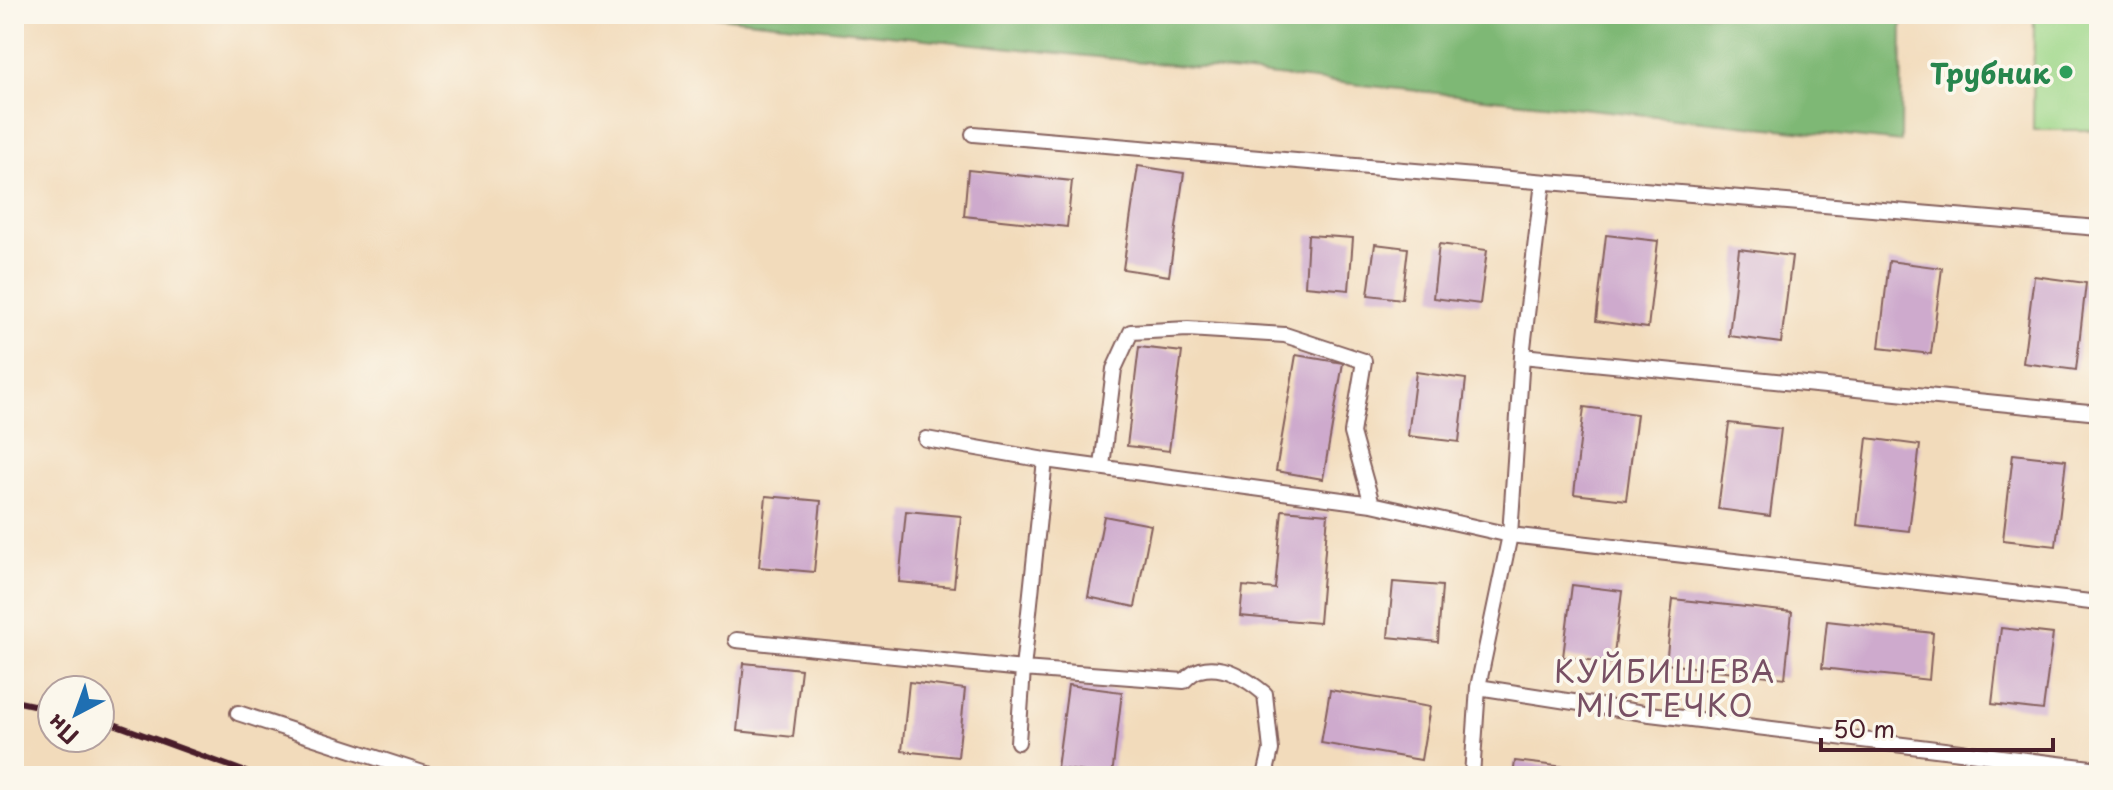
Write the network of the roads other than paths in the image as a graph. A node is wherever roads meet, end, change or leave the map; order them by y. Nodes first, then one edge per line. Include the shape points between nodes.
1 (973, 134) dead end
2 (1543, 182) junction
3 (2099, 228) edge
4 (1522, 356) junction
5 (2099, 413) edge
6 (926, 439) dead end
7 (1045, 460) junction
8 (1102, 466) junction
9 (1372, 504) junction
10 (1510, 535) junction
11 (2099, 603) edge
12 (736, 640) dead end
13 (1023, 669) junction
14 (1478, 687) junction
15 (238, 713) dead end
16 (1018, 742) dead end
17 (2099, 769) edge
18 (432, 776) edge
19 (1265, 776) edge
20 (1472, 776) edge

1 - 2 lane
2 - 3 lane
2 - 4 lane
4 - 5 lane
4 - 10 lane
6 - 7 lane
7 - 8 lane
7 - 13 lane
8 - 9 lane
8 - 9 lane via 1114,369 1131,332 1188,329 1285,335 1364,361 1352,433
9 - 10 lane
10 - 11 lane
10 - 14 lane
12 - 13 lane
13 - 16 lane
13 - 19 lane via 1184,681 1200,670 1228,671 1245,678 1265,694 1271,750
14 - 17 lane via 1650,714
14 - 20 lane
15 - 18 lane

